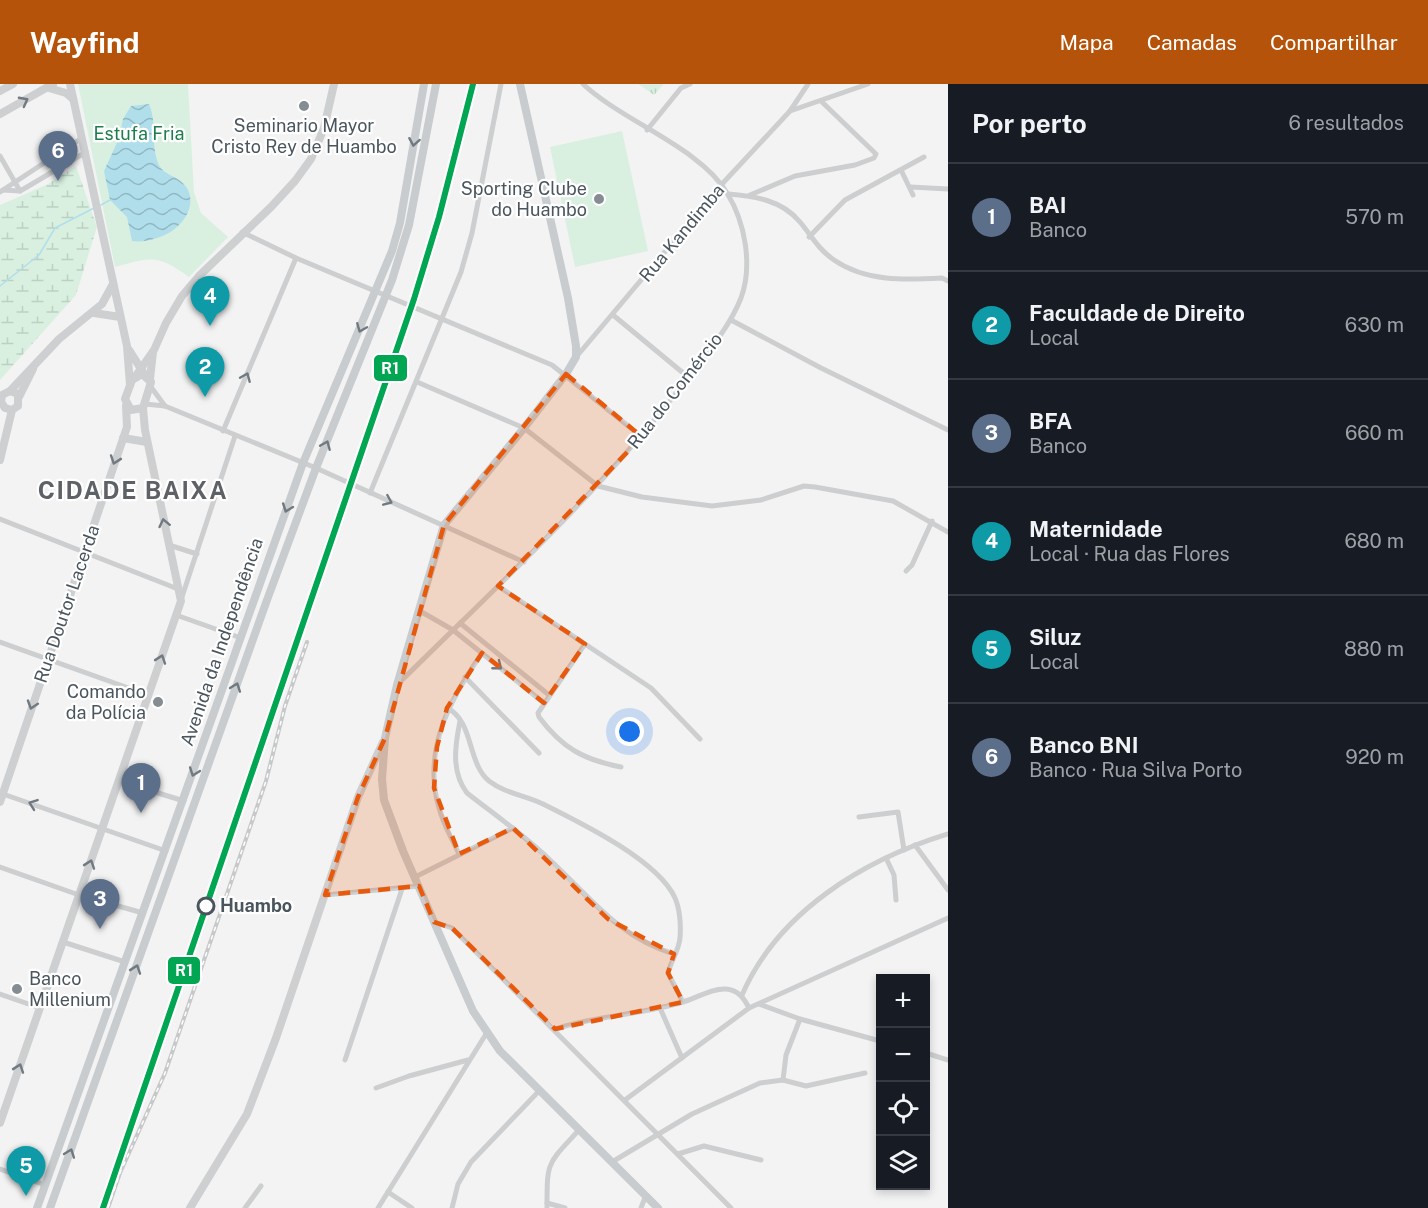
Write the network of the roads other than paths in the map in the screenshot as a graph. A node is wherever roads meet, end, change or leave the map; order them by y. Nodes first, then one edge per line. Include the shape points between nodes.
1 (13, 84) edge
2 (70, 84) edge
3 (334, 84) edge
4 (424, 84) edge
5 (436, 84) edge
6 (501, 84) edge
7 (520, 84) edge
8 (583, 84) edge
9 (690, 84) edge
10 (808, 84) edge
11 (868, 84) edge
12 (51, 86) edge
13 (0, 92) edge
14 (73, 99) junction
15 (822, 102) junction
16 (790, 111) junction
17 (0, 114) edge
18 (647, 130) junction
19 (82, 138) junction
20 (86, 152) junction
21 (0, 156) edge
22 (924, 157) dead end
23 (901, 170) junction
24 (15, 181) junction
25 (722, 184) junction
26 (911, 187) junction
27 (948, 189) edge
28 (20, 190) junction
29 (1, 191) edge
30 (728, 194) junction
31 (749, 195) junction
32 (913, 195) dead end
33 (242, 232) junction
34 (809, 237) junction
35 (296, 258) junction
36 (948, 281) edge
37 (114, 283) junction
38 (376, 291) junction
39 (387, 296) junction
40 (94, 313) junction
41 (613, 315) junction
42 (120, 317) junction
43 (443, 317) junction
44 (731, 320) junction
45 (126, 346) junction
46 (154, 350) junction
47 (576, 357) junction
48 (38, 360) junction
49 (566, 374) junction
50 (147, 377) junction
51 (688, 377) junction
52 (339, 381) junction
53 (417, 382) junction
54 (130, 385) junction
55 (351, 385) junction
56 (10, 391) junction
57 (19, 397) junction
58 (1, 399) edge
59 (126, 404) junction
60 (144, 406) junction
61 (165, 406) junction
62 (5, 409) edge
63 (524, 428) junction
64 (948, 430) edge
65 (223, 431) junction
66 (235, 436) junction
67 (642, 437) junction
68 (123, 438) junction
69 (147, 442) junction
70 (0, 460) edge
71 (303, 463) junction
72 (316, 468) junction
73 (598, 486) junction
74 (370, 493) junction
75 (0, 519) edge
76 (932, 521) junction
77 (444, 525) junction
78 (948, 531) edge
79 (276, 536) junction
80 (289, 541) junction
81 (169, 544) junction
82 (273, 547) junction
83 (84, 551) junction
84 (285, 551) junction
85 (197, 554) junction
86 (524, 562) junction
87 (906, 572) dead end
88 (498, 586) junction
89 (178, 589) junction
90 (181, 601) junction
91 (420, 611) junction
92 (176, 615) junction
93 (460, 623) junction
94 (453, 630) junction
95 (241, 638) junction
96 (0, 642) edge
97 (585, 644) junction
98 (482, 653) junction
99 (48, 658) junction
100 (465, 677) junction
101 (397, 685) junction
102 (148, 695) junction
103 (549, 695) junction
104 (544, 703) junction
105 (447, 708) junction
106 (214, 716) junction
107 (225, 719) junction
108 (461, 720) junction
109 (385, 738) junction
110 (700, 739) dead end
111 (539, 753) dead end
112 (621, 767) dead end
113 (119, 780) junction
114 (2, 798) edge
115 (184, 801) junction
116 (859, 818) dead end
117 (513, 828) junction
118 (102, 829) junction
119 (948, 834) edge
120 (915, 845) junction
121 (904, 850) junction
122 (166, 851) junction
123 (459, 854) junction
124 (886, 858) junction
125 (0, 867) edge
126 (415, 878) junction
127 (155, 882) junction
128 (166, 886) junction
129 (419, 886) junction
130 (402, 889) junction
131 (948, 890) edge
132 (325, 895) junction
133 (79, 896) junction
134 (896, 900) dead end
135 (143, 913) junction
136 (948, 918) edge
137 (434, 922) junction
138 (941, 922) junction
139 (948, 928) edge
140 (63, 942) junction
141 (674, 954) junction
142 (125, 962) junction
143 (0, 994) edge
144 (742, 996) junction
145 (682, 1002) junction
146 (759, 1004) junction
147 (40, 1008) junction
148 (660, 1008) junction
149 (749, 1008) junction
150 (105, 1018) junction
151 (800, 1019) junction
152 (118, 1022) junction
153 (555, 1029) junction
154 (486, 1034) junction
155 (876, 1040) edge
156 (930, 1054) edge
157 (682, 1058) junction
158 (345, 1060) dead end
159 (468, 1060) junction
160 (948, 1060) edge
161 (865, 1073) dead end
162 (783, 1080) junction
163 (376, 1088) dead end
164 (540, 1090) junction
165 (625, 1100) junction
166 (0, 1123) edge
167 (579, 1130) junction
168 (65, 1131) junction
169 (658, 1133) junction
170 (77, 1135) junction
171 (678, 1155) junction
172 (761, 1160) dead end
173 (612, 1162) junction
174 (0, 1169) edge
175 (45, 1185) junction
176 (261, 1186) dead end
177 (388, 1192) junction
178 (646, 1195) junction
179 (547, 1205) edge
180 (37, 1208) edge
181 (50, 1208) edge
182 (190, 1208) edge
183 (245, 1208) edge
184 (378, 1208) edge
185 (411, 1208) edge
186 (452, 1208) edge
187 (565, 1208) edge
188 (641, 1208) edge
189 (658, 1208) edge
190 (731, 1208) edge

1 - 13 main road
2 - 14 main road, Rua Doutor Lacerda
3 - 33 main road via 324,128 311,159 295,181
4 -> 38 main road, Avenida da Independência via 400,222
5 - 39 main road, Avenida da Independência via 409,225
6 - 43 street via 472,232
7 - 47 main road via 568,298
8 - 18 street, Rua do Comércio
9 - 18 street via 681,88
10 - 16 street, Rua Kandimba
11 - 15 street
12 - 14 main road
17 -> 12 main road
14 - 19 main road, Rua Doutor Lacerda
15 - 16 street
15 - 31 street via 876,154 874,158 795,176
16 - 25 street, Rua Kandimba
18 - 25 street, Rua do Comércio
19 - 20 main road, Rua Doutor Lacerda
19 - 24 street
20 - 28 street
20 - 37 main road, Rua Doutor Lacerda
21 - 24 street
22 - 23 street
23 - 26 street
23 - 34 street via 845,200
24 - 28 street
24 - 29 street
25 - 30 street, Rua do Comércio
25 - 41 street, Rua Kandimba
26 - 27 street
26 - 32 street
28 - 29 street
30 - 31 street
30 - 44 street, Rua do Comércio via 741,224 746,258 744,289
31 - 34 street via 785,209
33 - 35 street
33 - 46 main road via 182,296
34 - 36 street via 836,261 881,278
35 - 38 street
65 -> 35 street
37 - 40 main road via 107,299
37 - 42 main road, Rua Doutor Lacerda
38 - 39 street
38 -> 52 main road, Avenida da Independência
39 - 43 street
39 - 55 main road, Avenida da Independência
40 - 42 main road
40 - 48 main road
41 - 47 street, Rua Kandimba
41 - 51 street
42 - 45 main road, Rua Doutor Lacerda
43 - 49 street
43 - 53 street
44 - 51 street, Rua do Comércio
44 - 64 street
45 - 50 main road, Rua Doutor Lacerda
45 - 54 main road, Rua Doutor Lacerda
46 - 50 main road
46 - 50 main road
47 - 49 main road
48 - 56 main road
48 - 57 main road
49 - 63 main road
49 - 67 street
50 - 54 main road, Rua Doutor Lacerda via 134,377
50 - 60 main road
50 - 61 street
51 - 67 street, Rua do Comércio
52 - 55 main road
52 - 71 main road, Avenida da Independência
53 - 63 street
53 - 74 street
54 - 59 main road, Rua Doutor Lacerda
72 -> 55 main road, Avenida da Independência
56 - 57 main road
56 - 58 main road
57 - 62 main road via 18,406
58 - 62 main road
59 - 60 main road via 131,410
59 - 68 main road, Rua Doutor Lacerda
60 - 61 street
60 - 69 main road
61 - 65 street
62 - 70 main road
63 - 73 street
63 - 77 main road
65 - 66 street
66 - 71 street
66 - 85 street
67 - 73 street, Rua do Comércio
68 - 69 main road
68 -> 83 main road, Rua Doutor Lacerda
81 -> 69 main road
71 - 72 street
71 -> 79 main road, Avenida da Independência
72 - 74 street
72 - 80 main road, Avenida da Independência
73 - 76 street via 642,497 712,506 761,500 804,486 893,501
73 - 86 street, Rua do Comércio
74 -> 77 street
75 - 83 street
76 - 78 street
76 - 87 street
77 - 86 street
77 - 91 main road
79 - 80 main road
79 - 82 main road, Avenida da Independência
80 - 84 main road, Avenida da Independência
81 - 85 street
81 - 89 main road
82 - 84 main road
82 - 95 main road, Avenida da Independência
83 - 89 street
83 - 99 main road, Rua Doutor Lacerda
107 -> 84 main road, Avenida da Independência
85 - 90 street
86 - 88 street, Rua do Comércio
88 - 93 street, Rua do Comércio
88 - 97 street
89 - 90 main road
90 - 92 main road
91 - 94 street
91 - 101 main road
92 - 95 street
102 -> 92 main road
93 - 94 street, Rua do Comércio
93 - 103 street
94 - 98 street
94 - 101 street, Rua do Comércio
95 - 106 main road, Avenida da Independência
96 - 99 street
97 - 103 street
97 - 110 street via 651,688
98 - 100 street
98 -> 104 street
99 - 102 street
99 -> 114 main road, Rua Doutor Lacerda
100 - 105 street
100 - 111 street
101 - 109 main road
102 - 113 main road
103 - 104 street
104 - 112 street via 539,717 572,750 587,759
105 - 108 street
105 - 123 street via 437,747 434,788 439,810
106 - 107 main road
106 -> 115 main road, Avenida da Independência
107 - 128 main road, Avenida da Independência
108 - 117 street via 455,766 459,783
108 - 141 street via 484,777 513,795 542,804 590,828 643,863 671,892 678,911 680,936
109 - 126 main road via 384,800
109 - 132 main road via 358,797
113 - 115 street
113 - 118 main road
118 -> 114 street
115 - 122 main road, Avenida da Independência
116 - 121 street via 898,813
117 - 123 street
117 - 141 street via 550,859 608,919 652,946
118 - 122 street
133 -> 118 main road
119 - 120 street
120 - 121 street
120 - 131 street
121 - 124 street
122 - 127 main road, Avenida da Independência
123 - 126 street
124 - 134 street via 894,875
124 - 144 street via 800,913 771,948
125 - 133 street
126 - 129 main road
127 - 128 main road
127 - 135 main road, Avenida da Independência
152 -> 128 main road, Avenida da Independência
129 - 130 street
129 - 137 main road
130 - 132 street
130 - 158 street
132 - 182 main road via 247,1114
133 - 135 street
133 - 140 main road
135 - 142 main road, Avenida da Independência
136 - 138 street
137 - 153 street via 452,928
137 - 154 main road
138 - 139 street
138 - 146 street
140 - 142 street
140 - 147 main road
141 - 145 street via 668,973
142 - 150 main road, Avenida da Independência
143 - 147 street
144 - 145 street via 719,989
144 - 149 street
145 - 148 street
146 - 149 street
146 - 151 street
166 -> 147 main road
148 - 153 street
148 - 157 street
149 - 157 street
150 - 152 main road
150 - 168 main road, Avenida da Independência
151 - 155 street
151 - 162 street via 786,1055
152 - 170 main road, Avenida da Independência
153 - 165 street
154 - 159 street
154 - 164 main road
156 - 160 street
157 - 165 street
159 - 163 street
159 - 177 street
161 - 162 street via 806,1086
162 - 169 street via 760,1083 723,1098
164 - 167 main road
164 - 186 street via 471,1162 458,1184
165 - 169 street
167 - 173 main road
167 - 179 street via 548,1167
168 - 170 main road
168 - 175 main road, Avenida da Independência
169 - 171 street
169 - 173 street
181 -> 170 main road, Avenida da Independência
171 - 172 street via 704,1146
171 - 190 street
173 - 178 main road
174 - 175 street
175 - 180 main road, Avenida da Independência
176 - 183 street
177 - 184 street
177 - 185 street
178 - 188 street
178 - 189 main road
179 - 187 street

